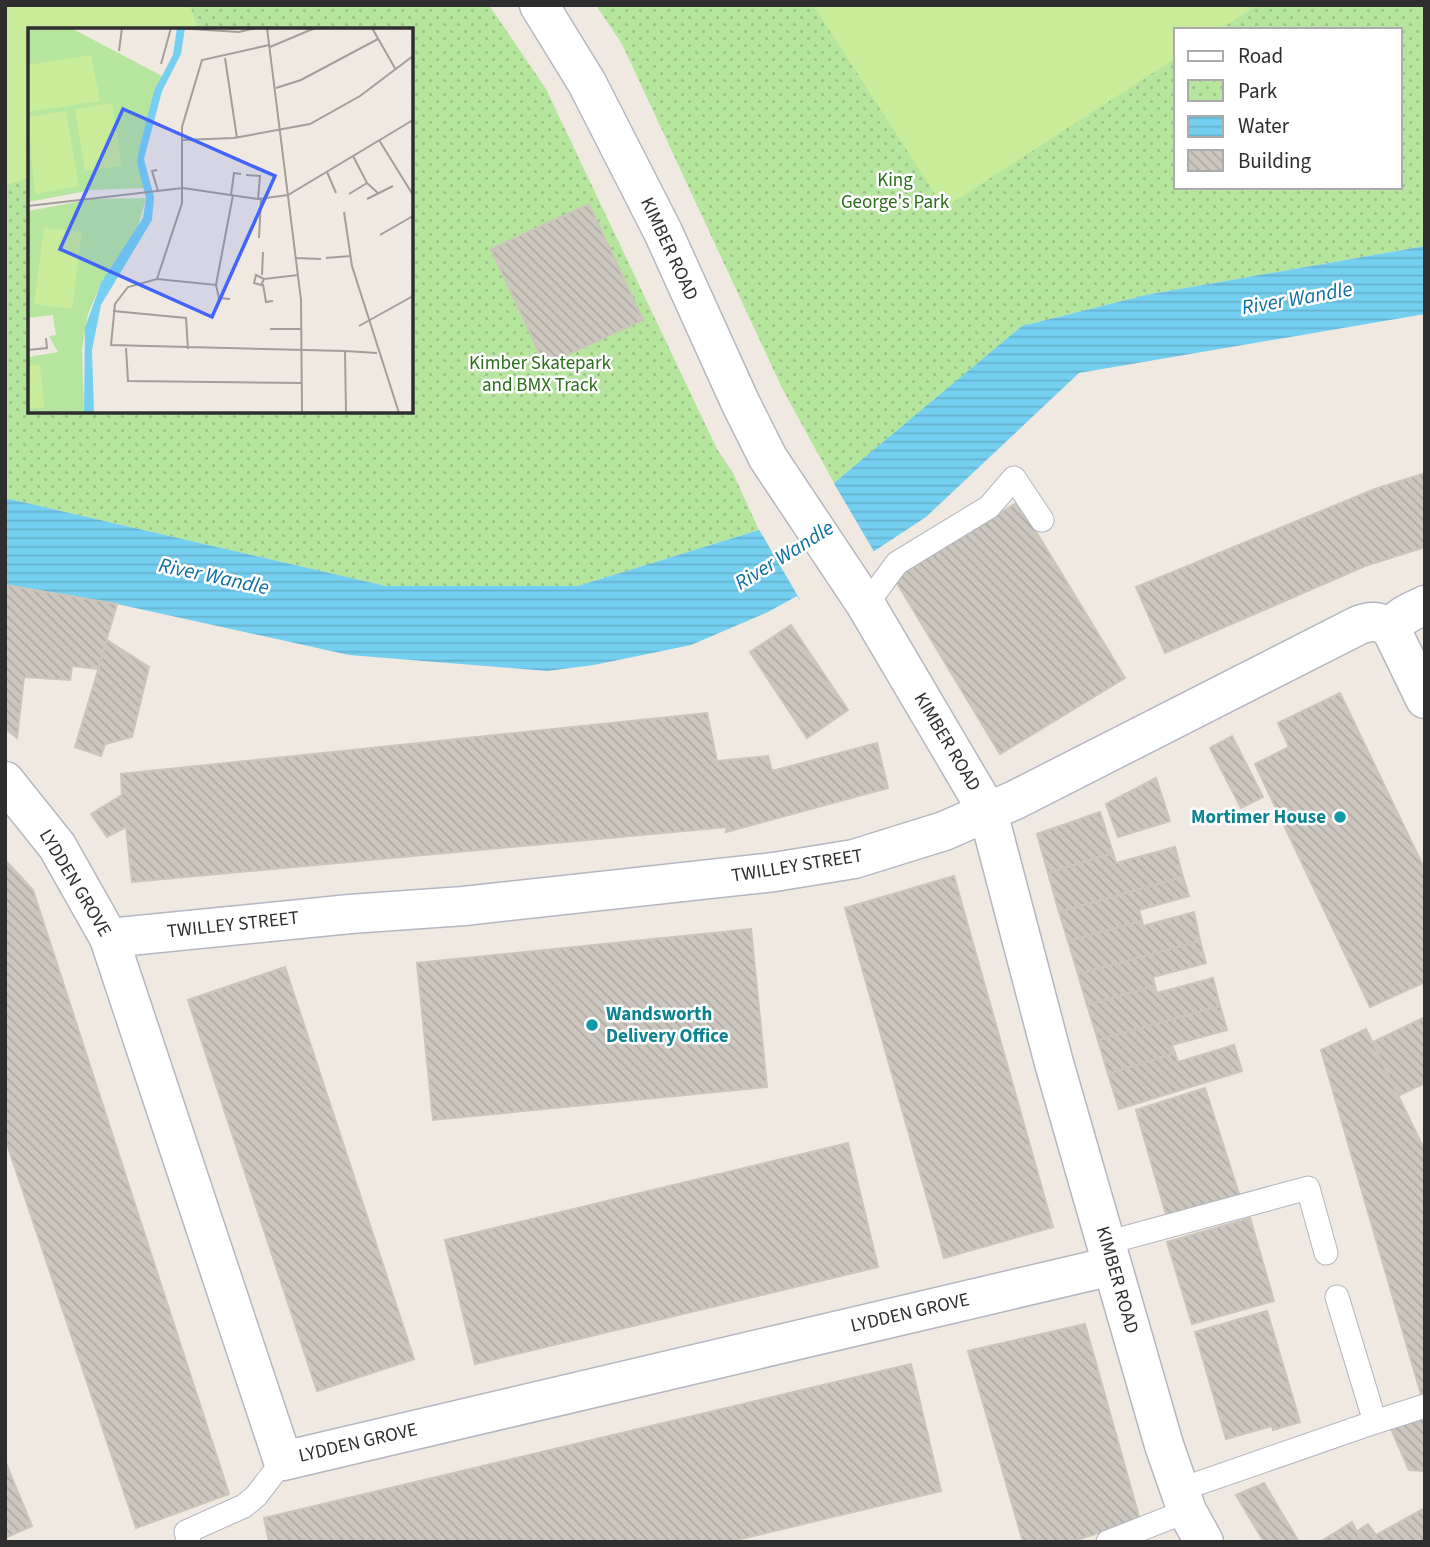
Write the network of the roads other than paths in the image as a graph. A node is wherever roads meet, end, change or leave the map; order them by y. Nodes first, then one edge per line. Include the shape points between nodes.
1 (539, 5) edge
2 (1042, 520) dead end
3 (858, 594) junction
4 (1425, 605) edge
5 (1391, 629) junction
6 (1425, 699) edge
7 (5, 781) edge
8 (988, 812) junction
9 (109, 938) junction
10 (1326, 1253) dead end
11 (1109, 1255) junction
12 (1337, 1297) dead end
13 (1425, 1406) edge
14 (1375, 1422) junction
15 (283, 1461) junction
16 (1190, 1514) edge
17 (189, 1542) edge
18 (1108, 1542) edge

1 - 3 street, KIMBER ROAD via 587,83 663,232 768,458
2 - 3 lane via 1014,478 989,507 897,563
3 - 8 street, KIMBER ROAD
4 - 5 street
5 - 6 street
5 - 8 street, TWILLEY STREET via 1370,621 1359,625
7 - 9 street, LYDDEN GROVE via 57,846
8 - 9 street, TWILLEY STREET via 854,859 774,872
8 - 11 street, KIMBER ROAD
9 - 15 street, LYDDEN GROVE
10 - 11 lane via 1308,1188
11 - 15 street, LYDDEN GROVE
11 - 16 street, KIMBER ROAD
12 - 14 lane
13 - 14 lane
14 - 16 lane
15 - 17 lane via 244,1506 186,1532
16 - 18 lane

